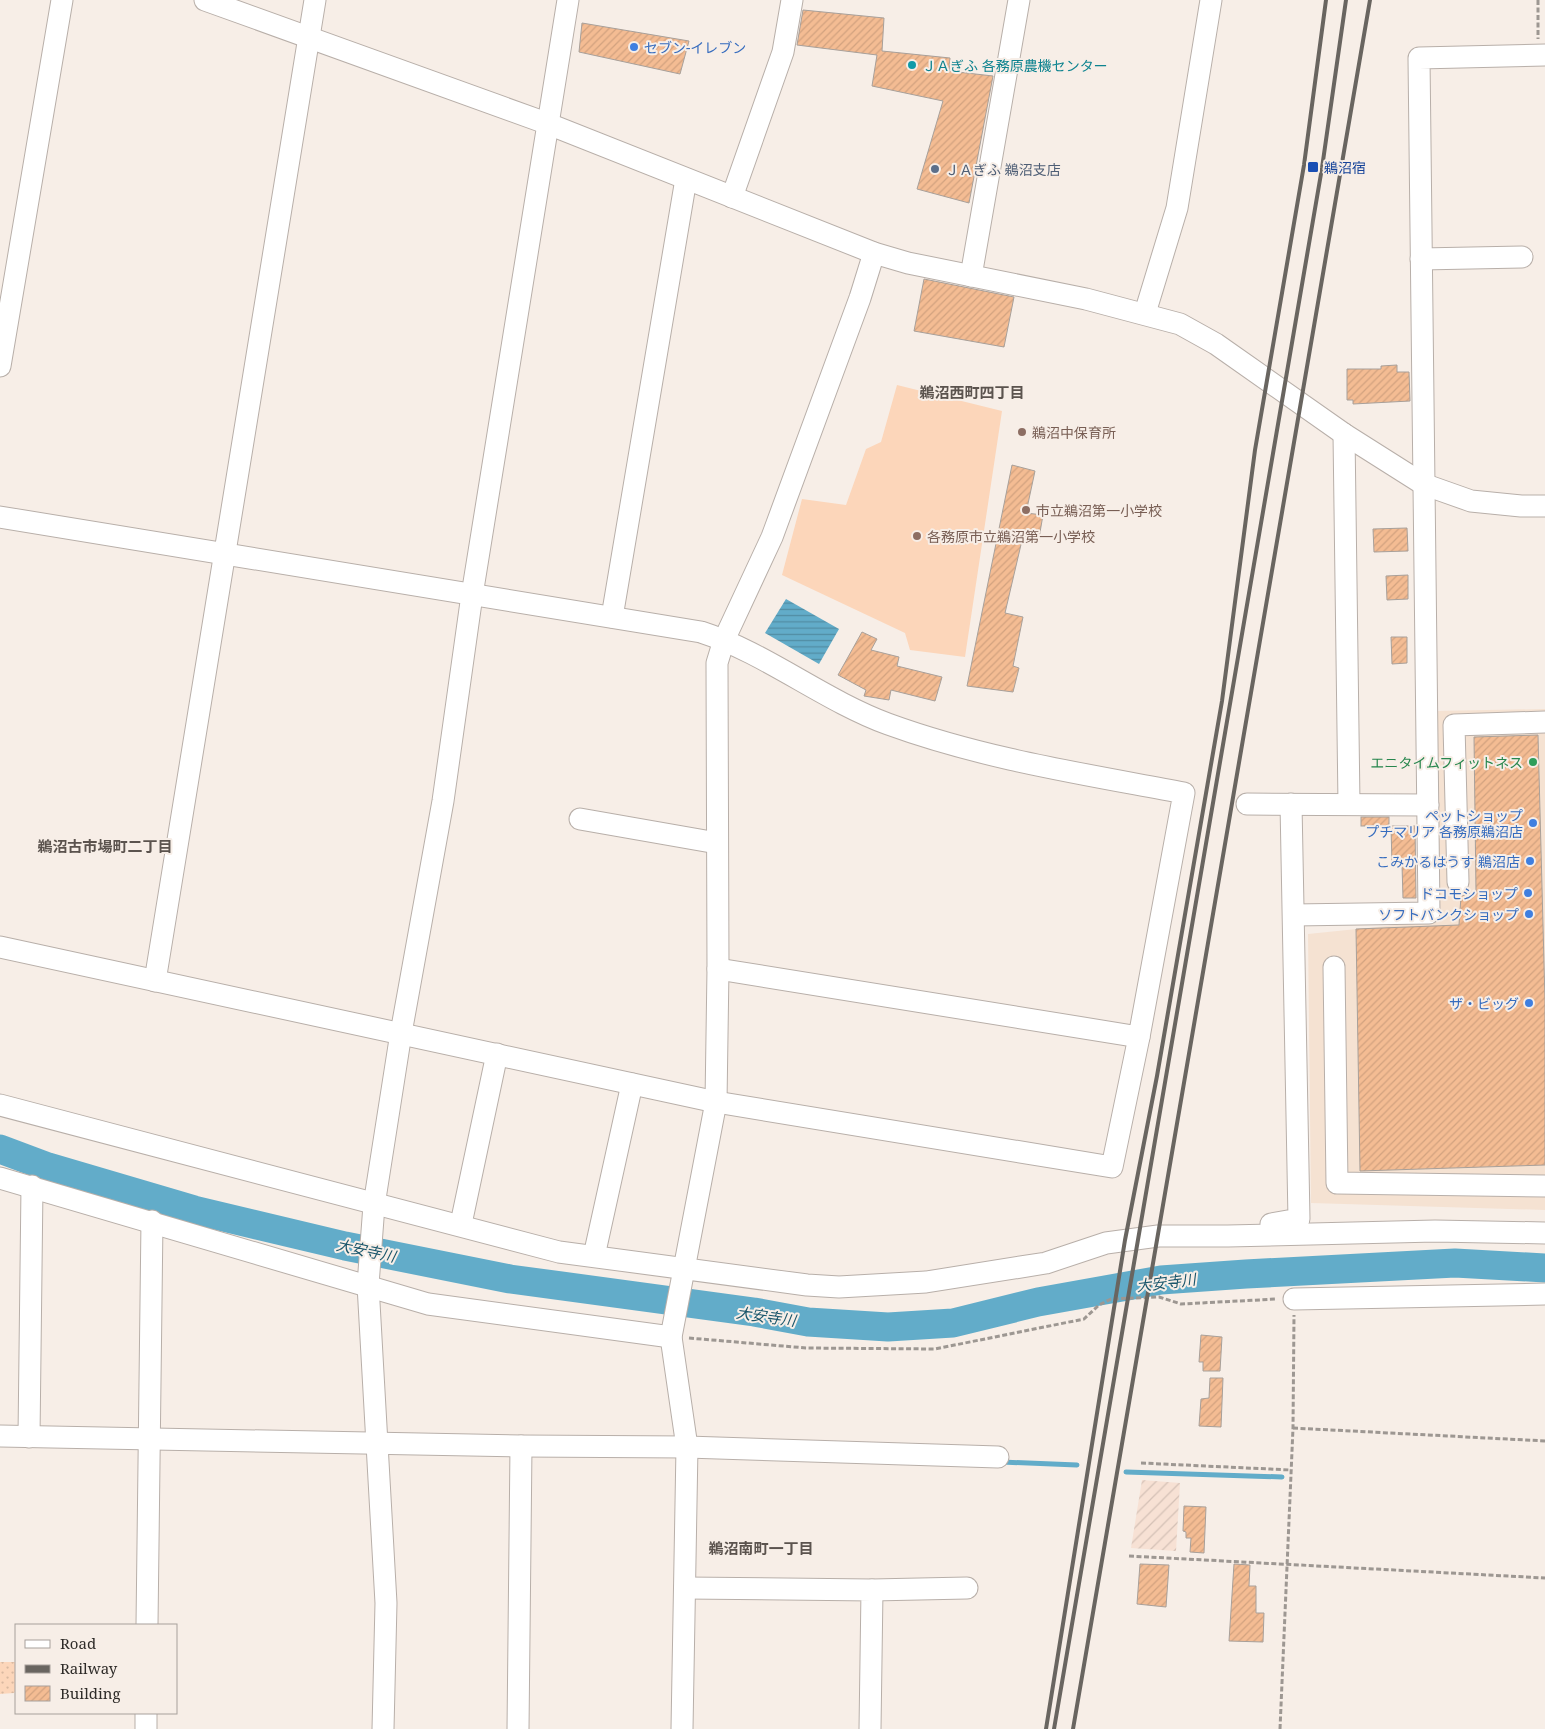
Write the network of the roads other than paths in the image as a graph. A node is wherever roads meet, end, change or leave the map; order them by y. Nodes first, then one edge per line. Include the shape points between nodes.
1 (62, 0) edge
2 (205, 0) edge
3 (315, 0) edge
4 (568, 0) edge
5 (792, 0) edge
6 (1019, 0) edge
7 (1211, 0) edge
8 (309, 38) junction
9 (1542, 55) edge
10 (546, 123) junction
11 (686, 179) junction
12 (732, 196) junction
13 (874, 253) junction
14 (1522, 257) dead end
15 (1422, 260) junction
16 (971, 276) junction
17 (1145, 313) junction
18 (0, 366) edge
19 (1344, 434) junction
20 (1424, 484) junction
21 (1545, 506) edge
22 (0, 516) edge
23 (225, 552) junction
24 (472, 595) junction
25 (612, 617) junction
26 (724, 640) junction
27 (1545, 722) edge
28 (1247, 804) dead end
29 (1291, 804) junction
30 (1349, 804) junction
31 (1428, 805) junction
32 (580, 819) dead end
33 (717, 843) junction
34 (1458, 882) dead end
35 (1294, 915) junction
36 (0, 947) edge
37 (1334, 967) dead end
38 (718, 968) junction
39 (155, 981) junction
40 (401, 1033) junction
41 (1139, 1037) junction
42 (498, 1054) junction
43 (632, 1084) junction
44 (716, 1102) junction
45 (0, 1105) edge
46 (0, 1178) edge
47 (32, 1186) junction
48 (1545, 1186) edge
49 (374, 1211) junction
50 (462, 1219) dead end
51 (152, 1221) junction
52 (1545, 1233) edge
53 (1228, 1236) junction
54 (596, 1247) dead end
55 (684, 1271) junction
56 (368, 1280) junction
57 (1545, 1294) edge
58 (1294, 1299) road end
59 (671, 1336) junction
60 (0, 1436) edge
61 (29, 1437) junction
62 (150, 1439) junction
63 (376, 1442) junction
64 (521, 1446) junction
65 (687, 1447) junction
66 (998, 1457) dead end
67 (685, 1588) junction
68 (967, 1588) dead end
69 (872, 1590) junction
70 (147, 1624) edge
71 (146, 1714) edge
72 (146, 1729) edge
73 (383, 1729) edge
74 (518, 1729) edge
75 (682, 1729) edge
76 (870, 1729) edge

1 - 18 street
2 - 8 street
3 - 8 street
4 - 10 street
5 - 12 street via 783,52
6 - 16 street
7 - 17 street via 1177,208
8 - 10 street
8 - 23 street
9 - 15 street via 1419,58
10 - 11 street
10 - 24 street
11 - 12 street
11 - 25 street
12 - 13 street
13 - 16 street
13 - 26 street via 772,537
14 - 15 street
15 - 20 street
16 - 17 street
17 - 19 street via 1180,324 1216,344
19 - 20 street
19 - 30 street
20 - 21 street via 1471,501
20 - 31 street
22 - 23 street
23 - 24 street
23 - 39 street
24 - 25 street
24 - 40 street via 443,801
25 - 26 street via 701,632
26 - 33 street via 717,663
26 - 41 street via 833,700 888,724 1019,762 1184,793
27 - 34 street via 1454,725
28 - 29 street
29 - 30 street
29 - 35 street
30 - 31 street
31 - 35 street via 1429,913
32 - 33 street
33 - 38 street
35 - 53 street via 1300,1219 1242,1228
36 - 39 street
37 - 48 street via 1337,1183
38 - 41 street
38 - 44 street
39 - 40 street
40 - 42 street
40 - 49 street
41 - 44 street via 1112,1167
42 - 43 street
42 - 50 street
43 - 44 street
43 - 54 street
44 - 55 street
45 - 49 street
46 - 47 street
47 - 51 street
47 - 61 street
49 - 55 street via 559,1252
49 - 56 street
51 - 56 street
51 - 62 street
52 - 53 street via 1396,1231
53 - 55 street via 1158,1236 1125,1240 1046,1263 926,1282 839,1287
55 - 59 street
56 - 59 street via 428,1304
56 - 63 street
57 - 58 street
59 - 65 street
60 - 61 street
61 - 62 street
62 - 63 street
62 - 70 street
63 - 64 street
63 - 73 street via 386,1604
64 - 65 street
64 - 74 street
65 - 66 street
65 - 67 street
67 - 69 street
67 - 75 street
68 - 69 street
69 - 76 street
71 - 72 street

